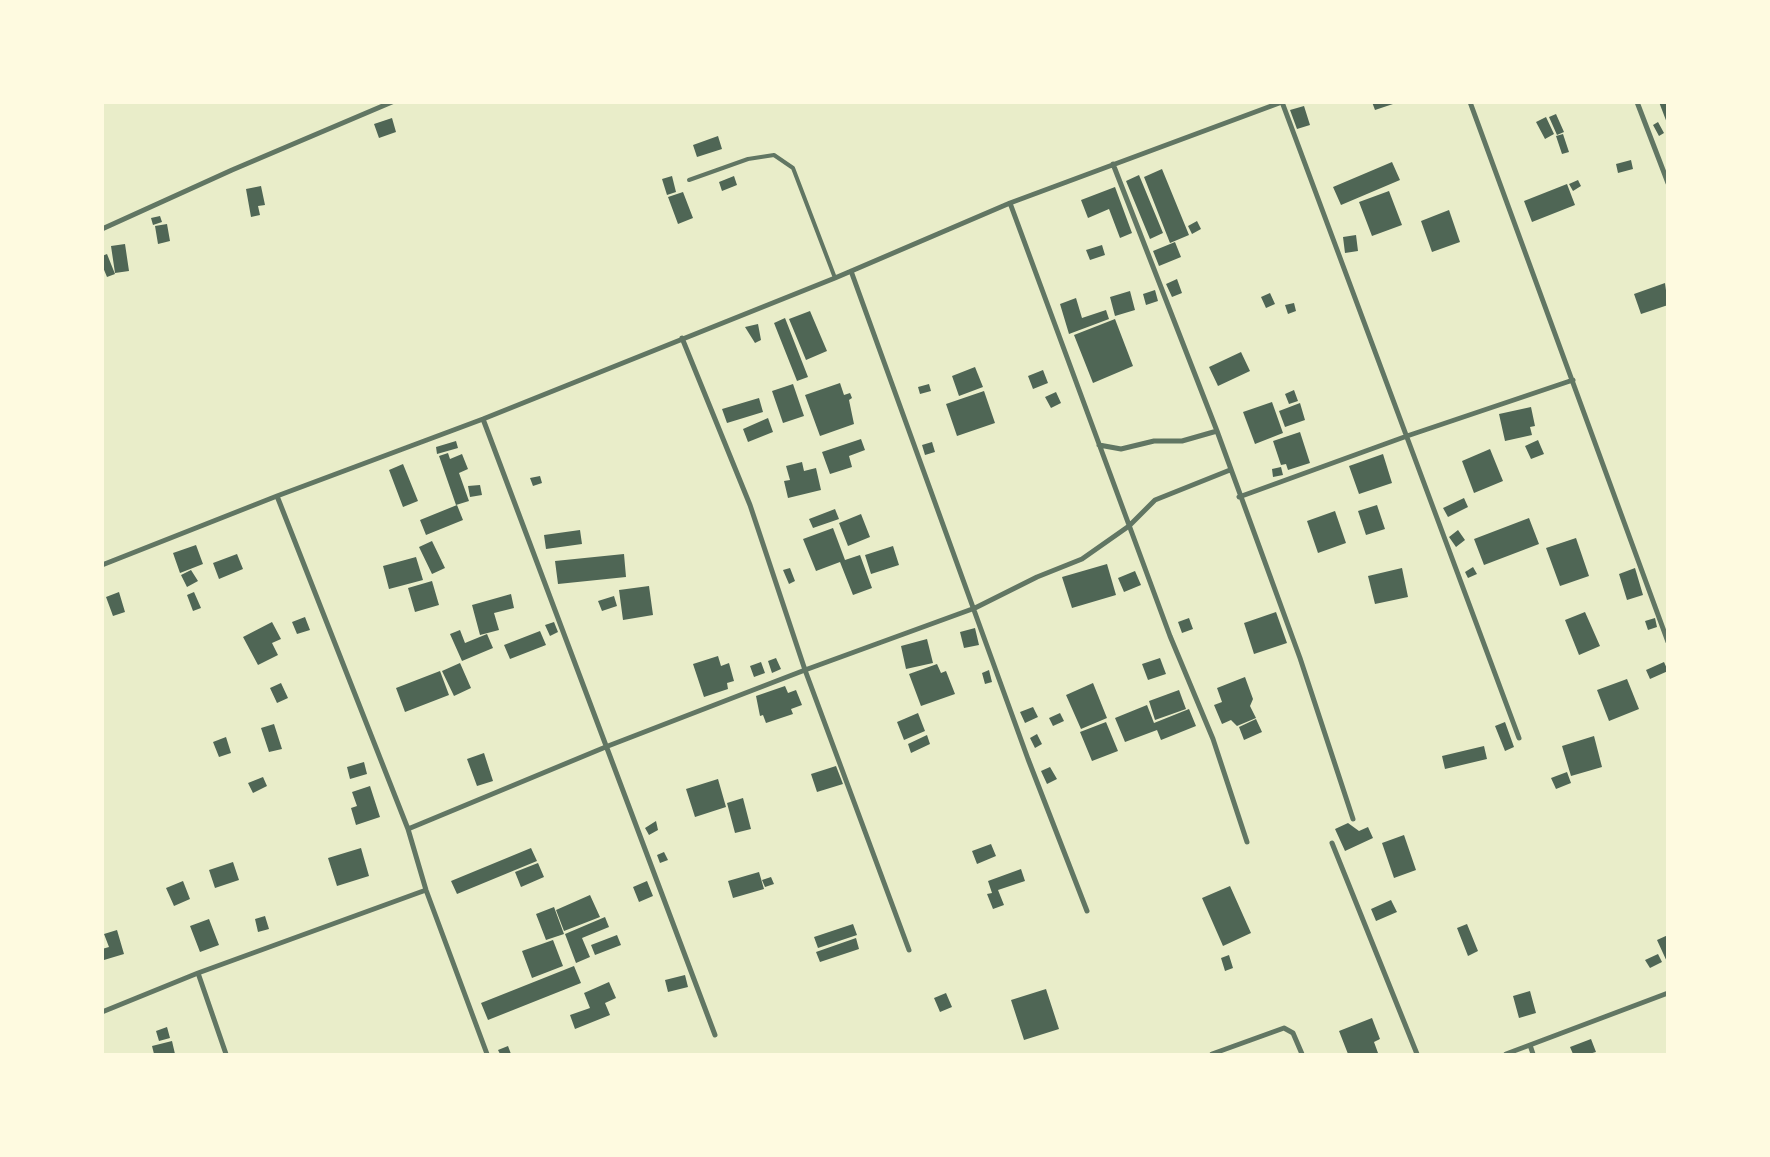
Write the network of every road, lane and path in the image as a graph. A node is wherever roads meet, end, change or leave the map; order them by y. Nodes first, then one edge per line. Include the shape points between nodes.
1 (392, 102) edge
2 (1470, 102) edge
3 (1637, 102) edge
4 (1113, 164) junction
5 (689, 180) dead end
6 (1668, 183) edge
7 (1010, 204) junction
8 (102, 229) edge
9 (851, 271) junction
10 (835, 278) junction
11 (682, 338) junction
12 (1573, 380) junction
13 (483, 419) junction
14 (1217, 431) junction
15 (1407, 436) junction
16 (1100, 445) junction
17 (1230, 470) junction
18 (277, 496) junction
19 (1239, 497) junction
20 (1129, 526) junction
21 (102, 565) edge
22 (975, 608) junction
23 (1668, 642) edge
24 (806, 670) junction
25 (1519, 738) dead end
26 (608, 746) junction
27 (1353, 819) dead end
28 (408, 829) junction
29 (1247, 842) dead end
30 (1332, 843) dead end
31 (426, 890) junction
32 (1087, 911) dead end
33 (909, 950) dead end
34 (198, 973) junction
35 (1668, 993) edge
36 (102, 1012) edge
37 (715, 1035) dead end
38 (1530, 1045) junction
39 (226, 1054) edge
40 (487, 1054) edge
41 (1212, 1054) edge
42 (1302, 1054) edge
43 (1417, 1054) edge
44 (1506, 1054) edge
45 (1533, 1054) edge

1 - 8 street
2 - 12 street
3 - 6 street
4 - 7 street
4 - 14 street
4 - 15 street via 1282,102
5 - 10 lane via 748,159 774,155 794,168
7 - 9 street
7 - 16 street
9 - 10 street
9 - 22 street
10 - 11 street
11 - 13 street
11 - 24 street via 750,505
12 - 15 street
12 - 23 street
13 - 18 street
13 - 26 street
14 - 16 street via 1182,441 1154,441 1121,449
14 - 17 street
15 - 19 street
15 - 25 street
16 - 20 street
17 - 19 street
17 - 20 street via 1155,500
18 - 21 street
18 - 28 street
19 - 27 street via 1300,658
20 - 22 street via 1082,559
20 - 29 street via 1213,739
22 - 24 street
22 - 32 street via 1028,759
24 - 26 street
24 - 33 street
26 - 28 street
26 - 37 street
28 - 31 street
30 - 43 street
31 - 34 street
31 - 40 street
34 - 36 street
34 - 39 street
35 - 38 street
38 - 44 street
38 - 45 street
41 - 42 street via 1284,1028 1293,1032

